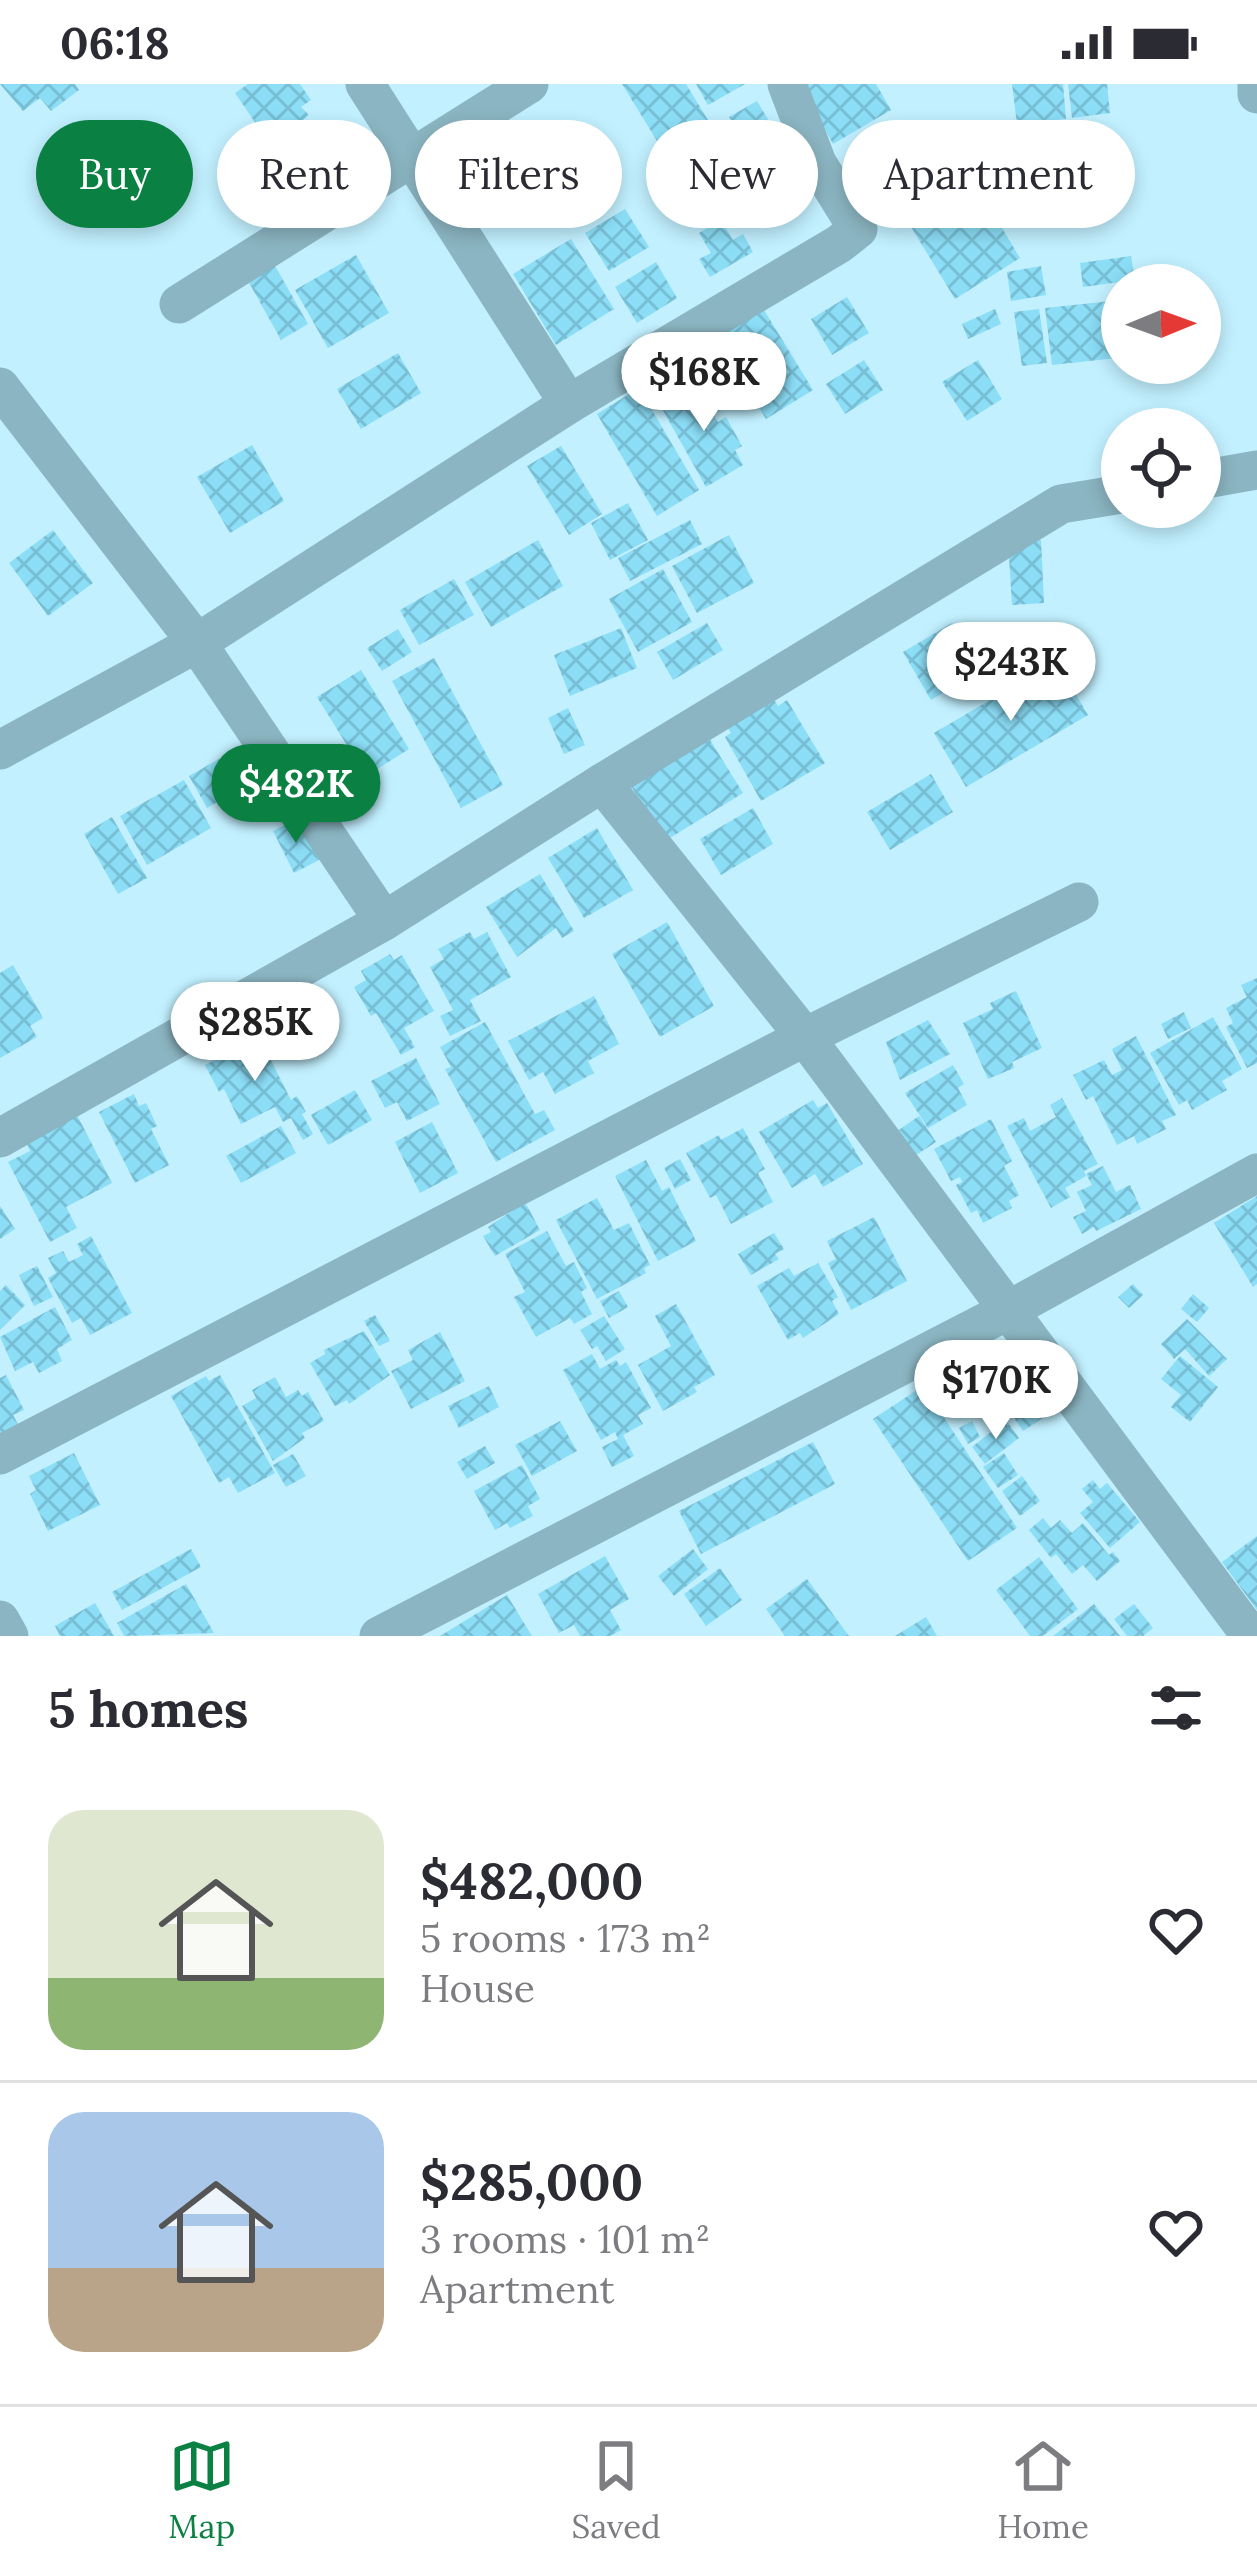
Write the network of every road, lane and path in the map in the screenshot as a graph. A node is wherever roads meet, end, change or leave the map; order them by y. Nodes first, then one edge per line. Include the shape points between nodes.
1 (365, 84) edge
2 (529, 84) edge
3 (788, 84) edge
4 (1257, 84) edge
5 (1257, 94) edge
6 (413, 154) junction
7 (179, 304) dead end
8 (0, 387) edge
9 (569, 404) junction
10 (1257, 470) edge
11 (1221, 476) edge
12 (1101, 497) edge
13 (197, 643) junction
14 (0, 750) edge
15 (602, 783) junction
16 (1078, 902) dead end
17 (384, 921) junction
18 (805, 1037) junction
19 (0, 1138) edge
20 (1257, 1173) edge
21 (1010, 1310) junction
22 (0, 1455) edge
23 (0, 1620) edge
24 (1234, 1630) edge
25 (395, 1632) edge
26 (9, 1636) edge

1 - 6 street
2 - 6 street
3 - 9 street via 817,163 857,229
4 - 5 street
6 - 7 street
6 - 9 street
8 - 13 street
9 - 13 street
10 - 11 street
12 - 15 street via 1061,504
13 - 14 street
13 - 17 street
15 - 17 street
15 - 18 street
16 - 18 street
17 - 19 street
18 - 21 street
18 - 22 street
20 - 21 street
21 - 24 street
21 - 25 street
23 - 26 street

